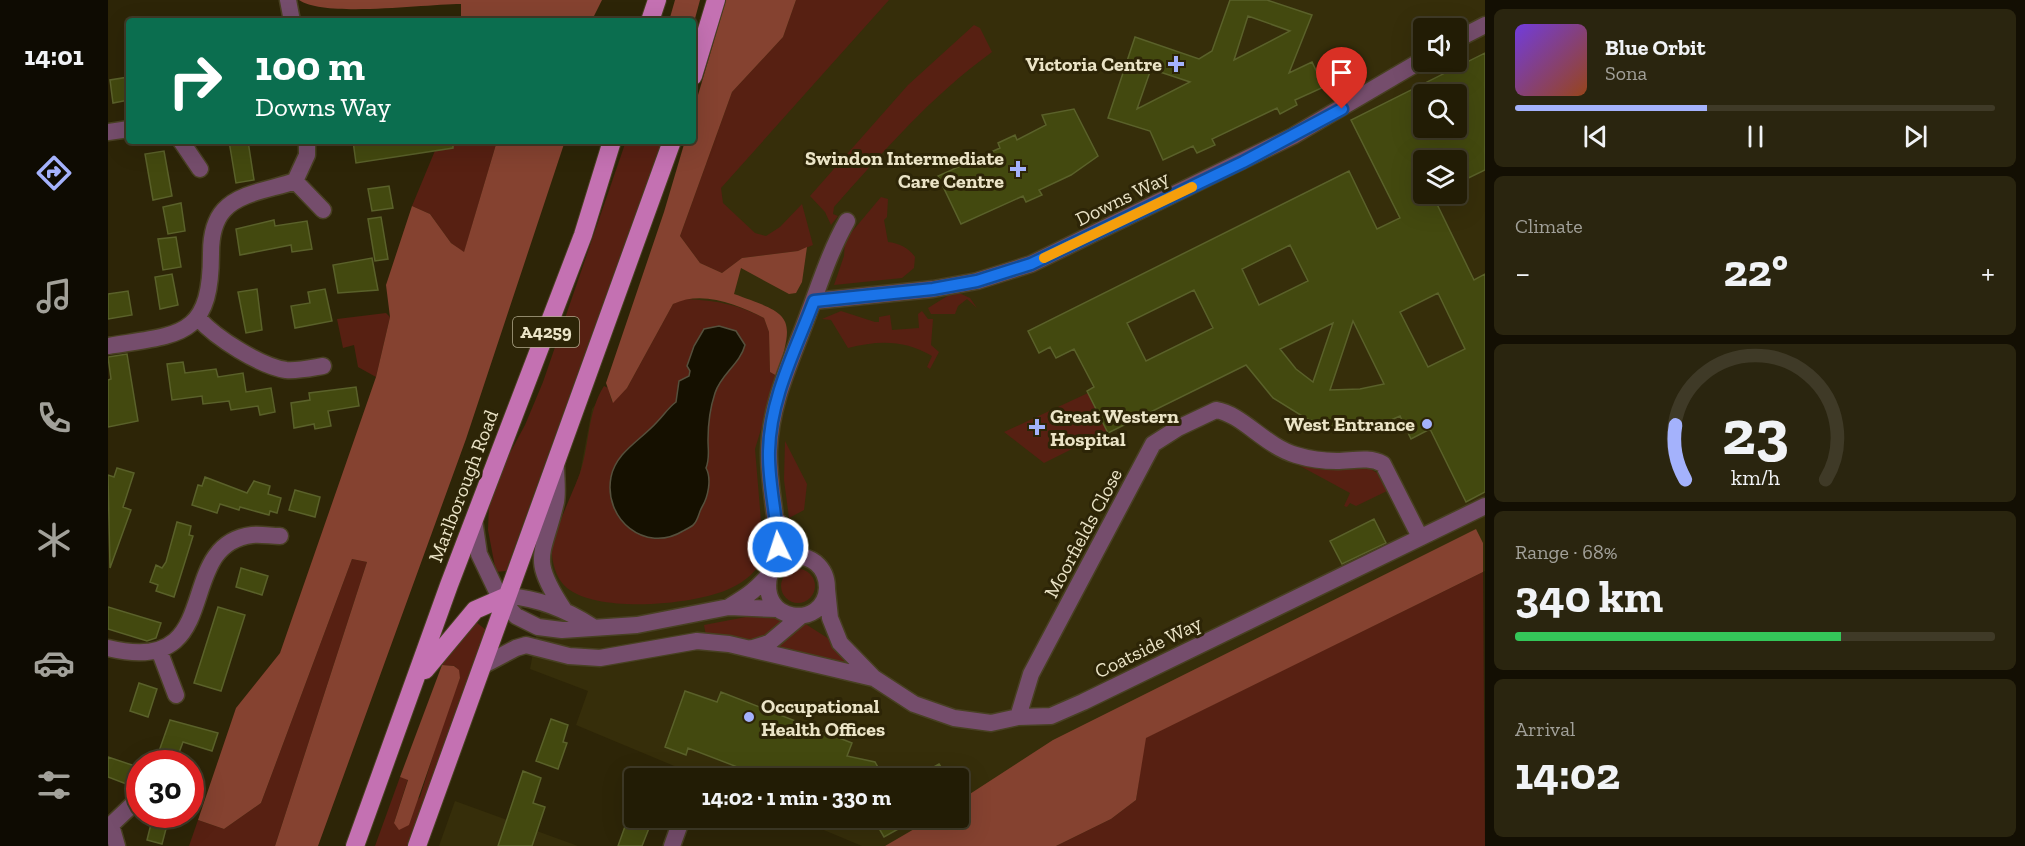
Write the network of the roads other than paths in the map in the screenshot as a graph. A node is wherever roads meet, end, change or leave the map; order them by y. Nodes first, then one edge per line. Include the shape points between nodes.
1 (288, 0) edge
2 (657, 0) edge
3 (716, 0) edge
4 (291, 18) edge
5 (651, 18) edge
6 (1485, 24) edge
7 (1467, 34) edge
8 (1413, 65) edge
9 (696, 66) edge
10 (126, 129) edge
11 (108, 132) edge
12 (183, 144) edge
13 (307, 144) edge
14 (611, 144) edge
15 (671, 144) edge
16 (200, 169) dead end
17 (296, 181) junction
18 (323, 210) dead end
19 (847, 221) dead end
20 (814, 301) junction
21 (199, 319) junction
22 (108, 346) edge
23 (323, 366) dead end
24 (556, 464) junction
25 (1485, 506) edge
26 (776, 517) junction
27 (474, 520) junction
28 (280, 536) dead end
29 (1420, 537) junction
30 (803, 557) junction
31 (773, 569) junction
32 (827, 589) junction
33 (504, 599) junction
34 (729, 607) junction
35 (777, 609) junction
36 (564, 610) junction
37 (803, 616) junction
38 (593, 627) junction
39 (835, 636) junction
40 (108, 648) edge
41 (750, 649) junction
42 (159, 650) junction
43 (482, 666) junction
44 (874, 678) junction
45 (413, 686) junction
46 (176, 695) dead end
47 (1018, 717) junction
48 (126, 811) edge
49 (678, 828) edge
50 (117, 846) edge
51 (355, 846) edge
52 (417, 846) edge
53 (672, 846) edge

1 - 4 street
2 - 5 main road
3 - 9 main road
6 - 7 street
8 - 20 street, Downs Way via 1293,136 1031,264 977,281 933,289
10 - 11 street
12 - 16 street
13 - 17 street
14 - 27 main road, Marlborough Road / A4259 via 583,235
15 - 24 main road, A4259
17 - 18 street
17 - 21 street via 236,201 219,218 211,245 211,285
19 - 20 street
20 - 26 street via 772,421 769,461
21 - 22 street via 178,333
21 - 23 street via 212,333 270,366 293,370
24 - 33 main road, A4259
24 - 36 street via 557,500 540,555 544,577
25 - 29 street, Coatside Way
26 - 30 street
26 - 31 street via 778,547
27 - 33 street via 479,554
27 - 45 main road, Marlborough Road / A4259
28 - 42 street via 252,535 221,551 204,580 188,624 170,646
29 - 47 street, Coatside Way via 1062,712 1045,717
29 - 47 street, Moorfields Close via 1379,462 1324,461 1293,454 1266,441 1233,415 1216,410 1153,444 1031,674
30 - 31 street via 786,559
30 - 32 street via 823,572
31 - 34 street via 753,591
31 - 35 street via 768,595
32 - 37 street via 820,605
32 - 39 street, Coatside Way
33 - 36 street via 522,597
33 - 38 street via 516,616 538,627
33 - 43 main road, A4259
33 - 45 main road via 475,610
34 - 35 street
34 - 38 street via 654,623
35 - 37 street via 790,616
36 - 38 street
37 - 39 street, Coatside Way
37 - 41 street via 769,643
39 - 44 street, Coatside Way
40 - 42 street via 134,654
41 - 43 street via 690,641 616,657 589,658 526,645
41 - 44 street
42 - 46 street
43 - 52 main road, A4259
44 - 47 street, Coatside Way via 904,699 937,714 975,723
45 - 51 main road, Marlborough Road / A4259
48 - 50 street via 111,825
49 - 53 street

